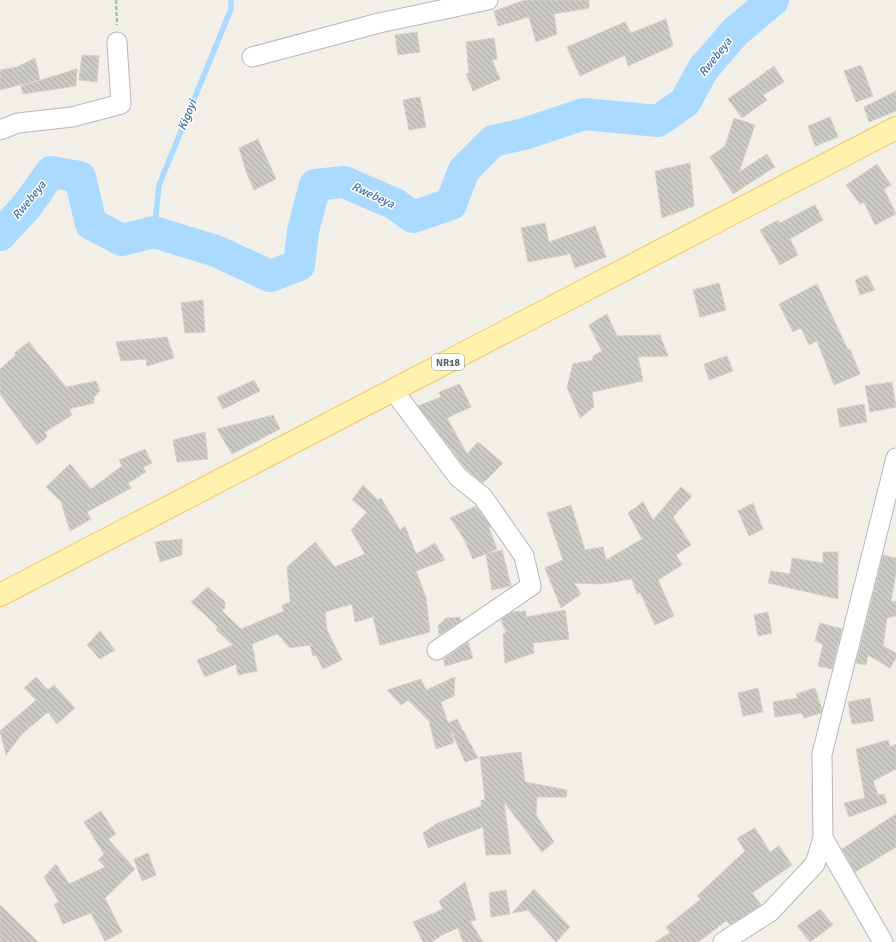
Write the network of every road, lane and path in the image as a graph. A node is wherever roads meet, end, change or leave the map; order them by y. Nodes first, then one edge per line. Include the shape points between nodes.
1 (116, 0) edge
2 (488, 0) edge
3 (117, 42) joint
4 (252, 57) dead end
5 (896, 128) edge
6 (0, 130) edge
7 (393, 390) junction
8 (896, 458) edge
9 (0, 595) edge
10 (437, 650) dead end
11 (823, 838) junction
12 (723, 942) edge
13 (883, 942) edge

1 - 3 path
2 - 4 street via 379,23
3 - 6 street via 121,104 72,117 18,123
5 - 7 main road, NR18
7 - 9 main road, NR18
7 - 10 street via 458,477 483,497 524,556 531,586
8 - 11 street via 822,754
11 - 12 street via 815,864 770,912
11 - 13 street

